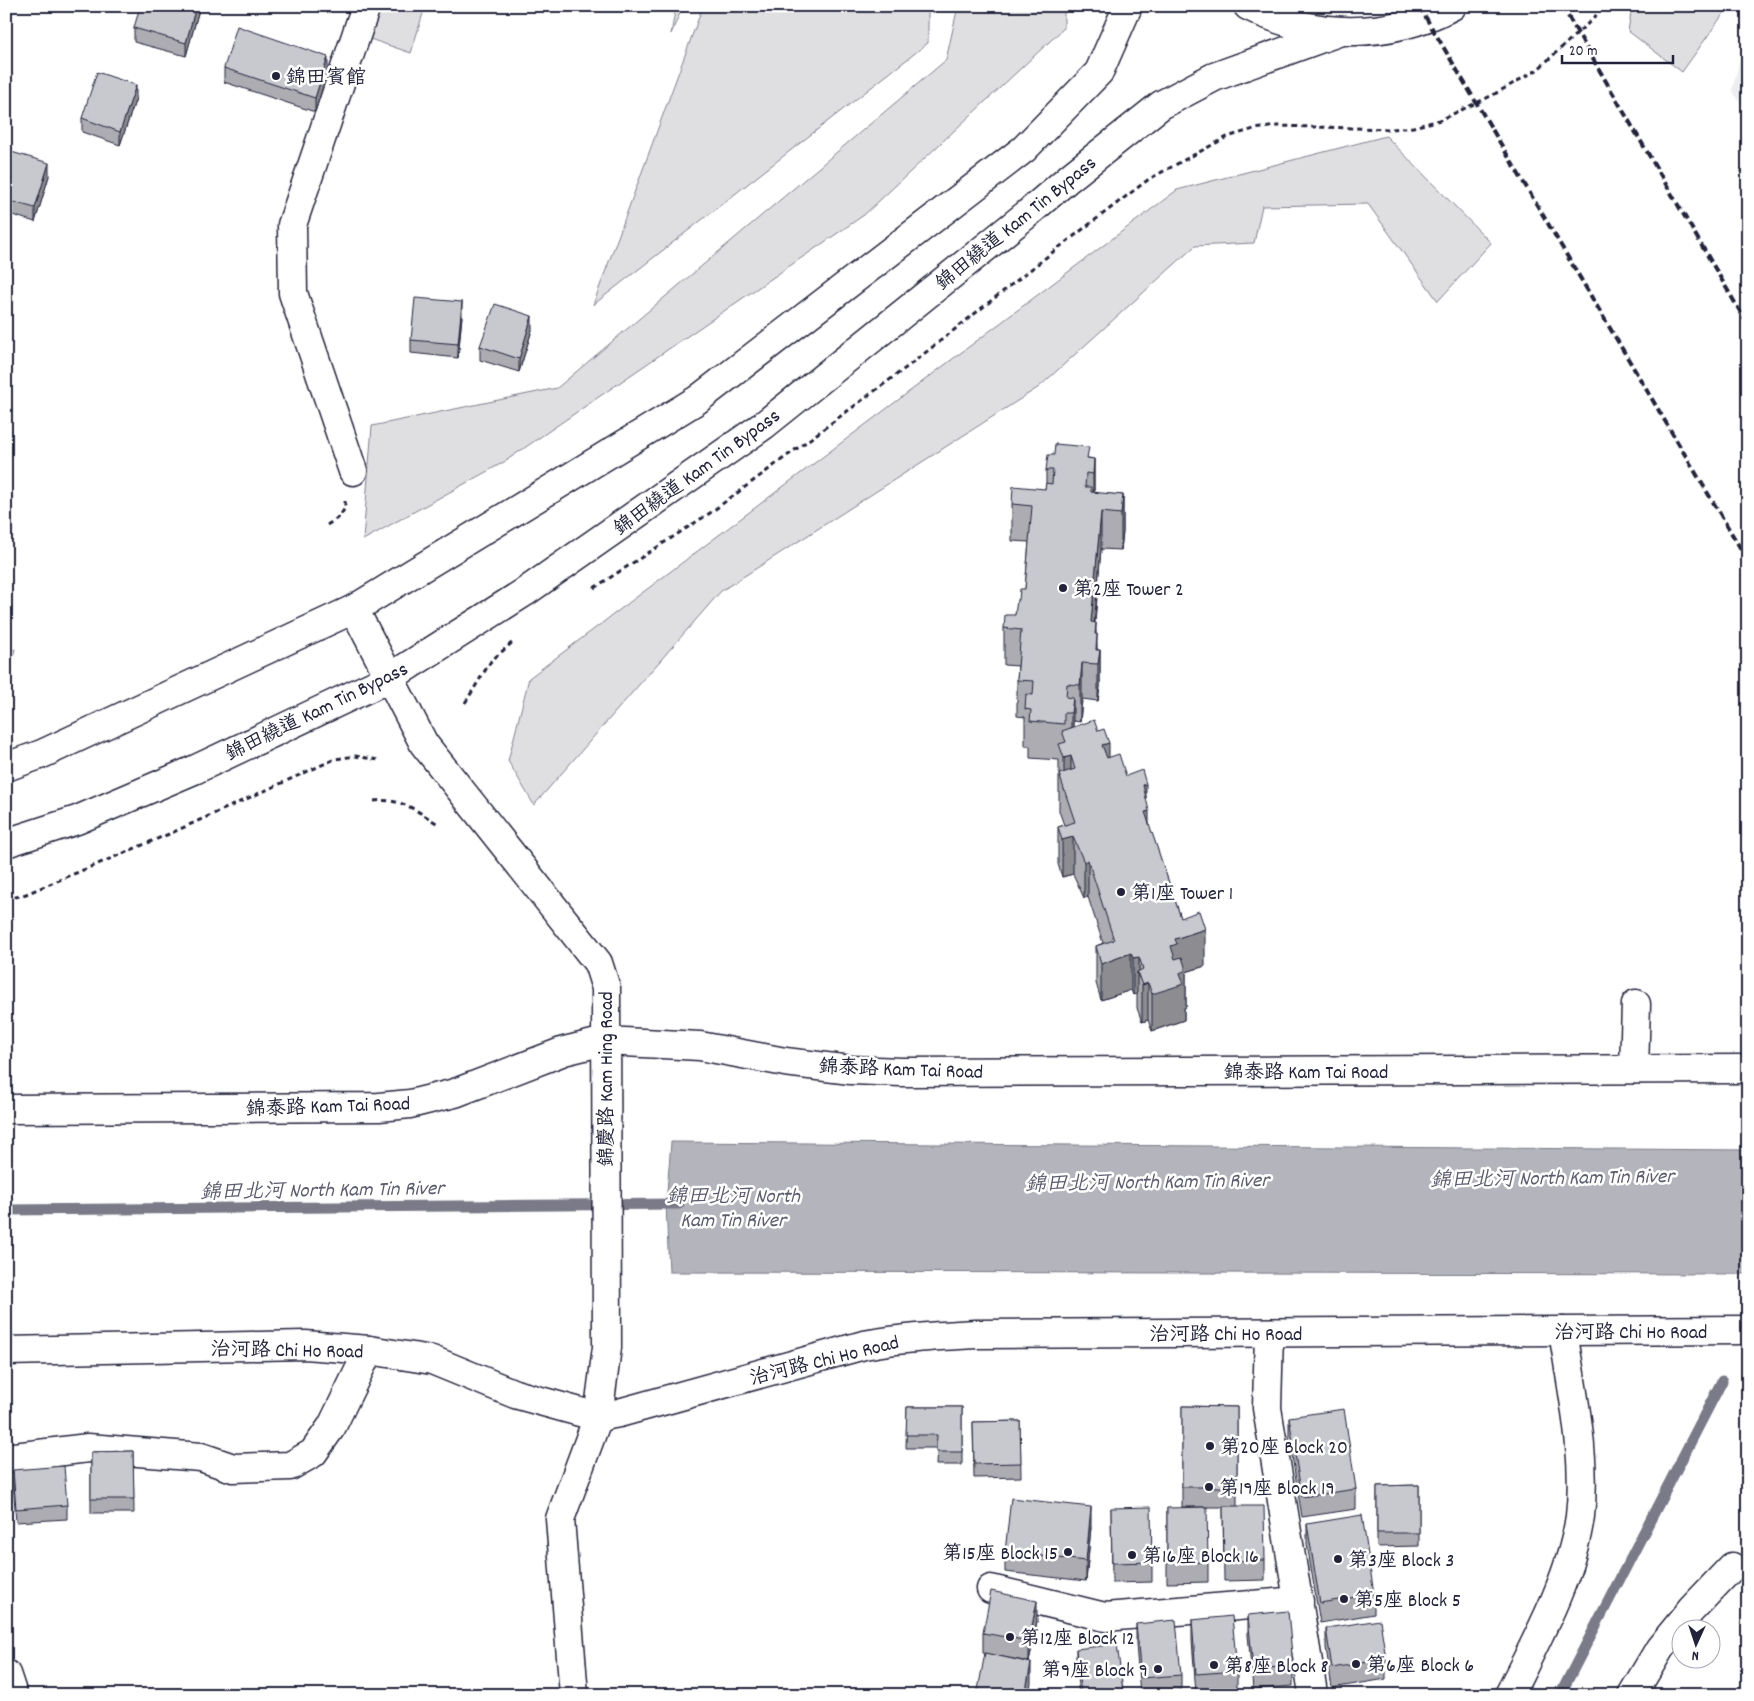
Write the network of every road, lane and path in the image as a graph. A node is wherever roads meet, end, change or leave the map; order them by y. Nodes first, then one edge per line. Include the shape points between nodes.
1 (366, 6) edge
2 (1128, 6) edge
3 (1248, 6) edge
4 (1452, 6) edge
5 (1601, 6) edge
6 (1341, 31) junction
7 (353, 471) dead end
8 (344, 498) dead end
9 (327, 525) dead end
10 (587, 592) dead end
11 (354, 609) junction
12 (521, 635) dead end
13 (389, 678) junction
14 (465, 703) dead end
15 (379, 760) dead end
16 (6, 767) edge
17 (374, 801) dead end
18 (438, 824) dead end
19 (6, 843) edge
20 (6, 900) edge
21 (1636, 1004) dead end
22 (606, 1041) junction
23 (1634, 1069) junction
24 (1748, 1069) edge
25 (6, 1109) edge
26 (1748, 1330) edge
27 (1564, 1331) junction
28 (1268, 1333) junction
29 (369, 1350) junction
30 (6, 1351) edge
31 (598, 1417) junction
32 (6, 1458) edge
33 (1748, 1517) edge
34 (1748, 1523) edge
35 (1732, 1567) dead end
36 (991, 1589) edge
37 (1299, 1601) junction
38 (6, 1674) edge
39 (1312, 1687) dead end
40 (13, 1695) edge
41 (574, 1695) edge
42 (1509, 1695) edge
43 (1632, 1695) edge

1 - 7 street via 292,225 293,293
2 - 11 street via 1099,72 1024,149 698,400
3 - 6 street via 1270,18 1294,25
4 - 6 street via 1434,16 1392,28
5 - 10 path via 1595,17 1537,70 1440,120 1392,129 1277,126 1254,129 1227,137 1149,179 911,364 710,513
6 - 13 street, 錦田繞道 Kam Tin Bypass via 1214,77 1161,105 764,424 525,592
8 - 9 path via 346,505 342,514
11 - 13 street, 錦慶路 Kam Hing Road
11 - 16 street via 42,754
12 - 14 path via 491,661
13 - 19 street, 錦田繞道 Kam Tin Bypass via 194,770 77,820
13 - 22 street, 錦慶路 Kam Hing Road via 424,744 598,963 606,988
15 - 20 path via 355,756 335,759 169,834
17 - 18 path via 404,803
21 - 23 street
22 - 23 street, 錦泰路 Kam Tai Road via 700,1046 785,1062 901,1072
22 - 25 street, 錦泰路 Kam Tai Road via 564,1051 455,1093 402,1105
22 - 31 street, 錦慶路 Kam Hing Road via 607,1348
23 - 24 street, 錦泰路 Kam Tai Road
26 - 27 street, 治河路 Chi Ho Road
27 - 28 street, 治河路 Chi Ho Road
27 - 42 street via 1579,1440 1580,1517 1555,1598
28 - 31 street, 治河路 Chi Ho Road via 976,1334 896,1339
28 - 37 street via 1268,1408
29 - 30 street, 治河路 Chi Ho Road via 305,1345
29 - 31 street, 治河路 Chi Ho Road via 432,1360 515,1394
29 - 32 street via 332,1426 312,1453 290,1466 233,1468 201,1457 88,1448
31 - 41 street, 錦慶路 Kam Hing Road via 560,1519
33 - 34 path
35 - 43 street via 1660,1648
36 - 37 street via 1105,1618
37 - 39 street
38 - 40 street

